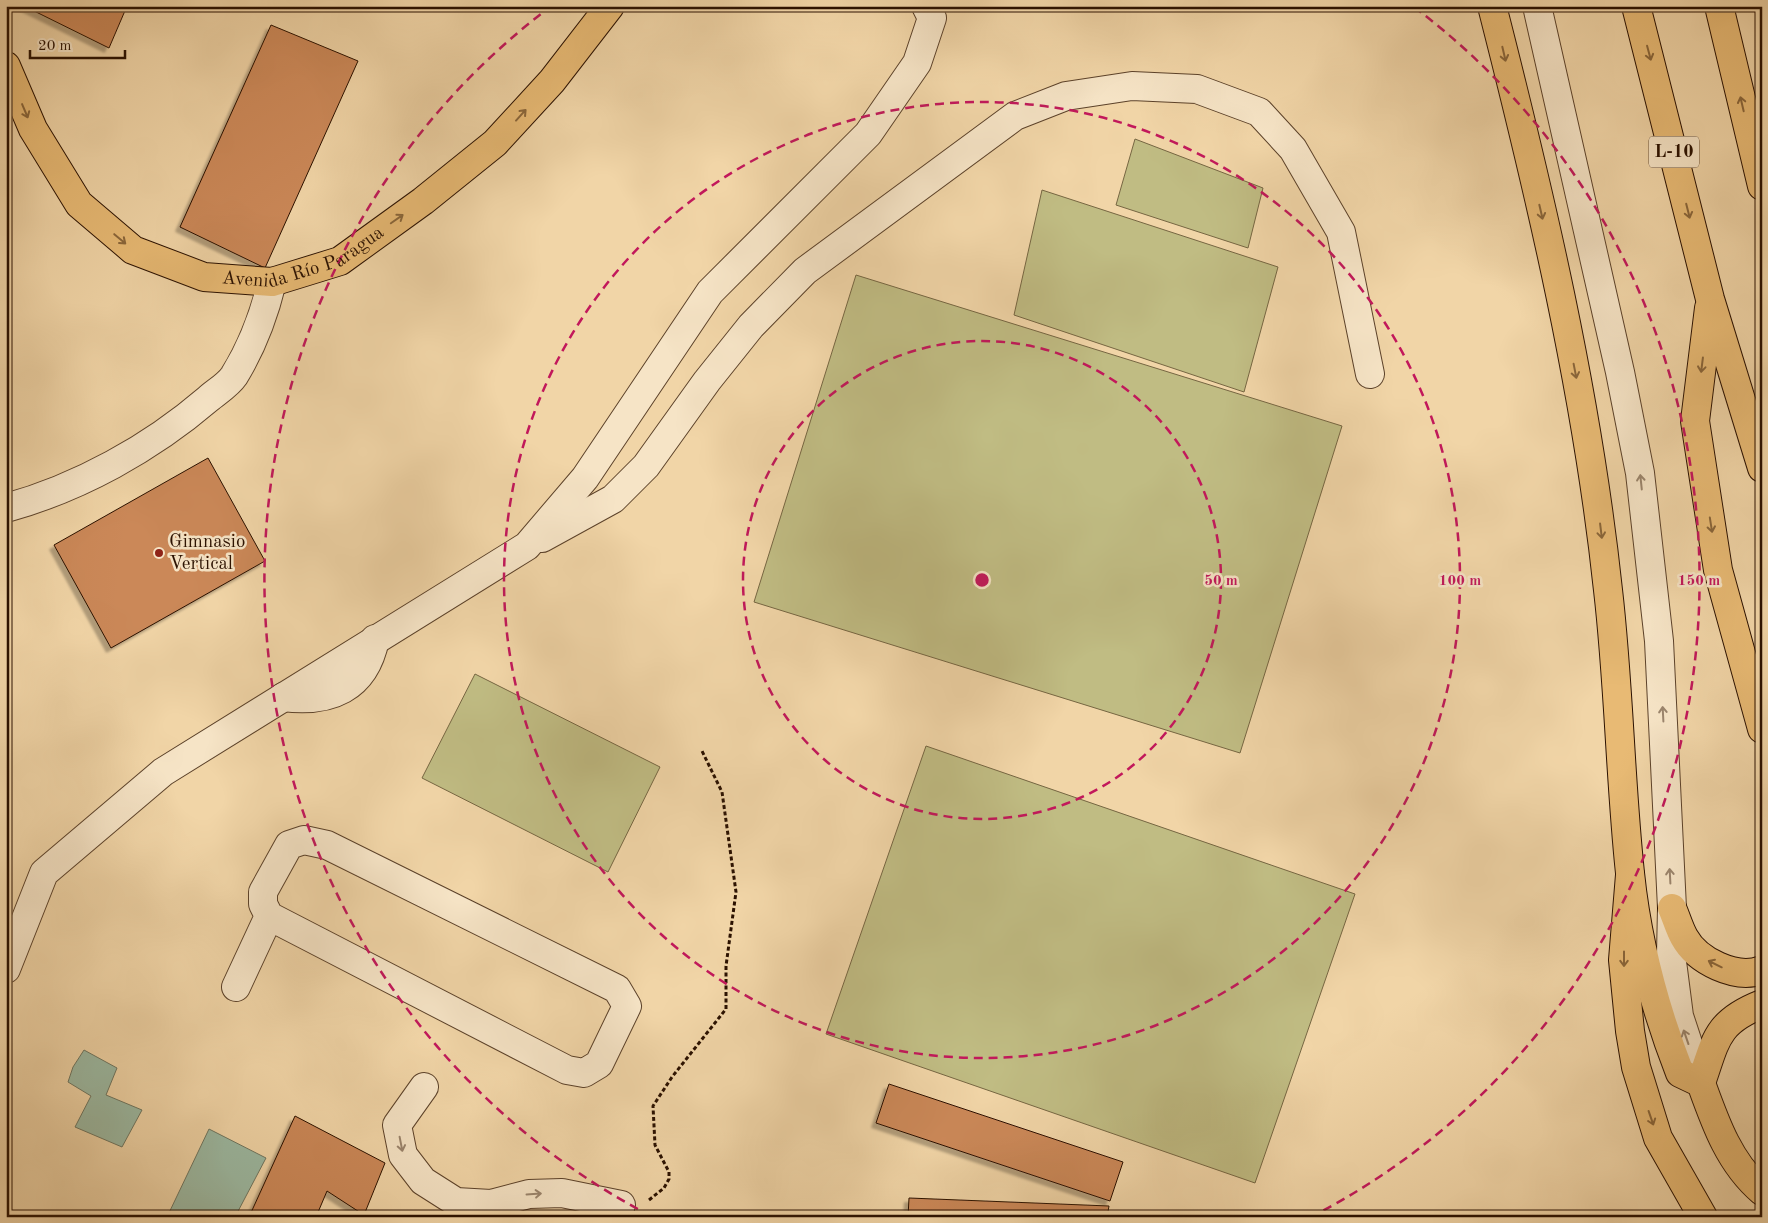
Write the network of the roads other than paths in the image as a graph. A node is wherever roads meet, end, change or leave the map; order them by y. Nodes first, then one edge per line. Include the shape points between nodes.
1 (610, 6) edge
2 (926, 6) edge
3 (1492, 6) edge
4 (1537, 6) edge
5 (1636, 6) edge
6 (1719, 6) edge
7 (6, 66) edge
8 (1762, 186) edge
9 (272, 282) junction
10 (1710, 299) junction
11 (1370, 374) dead end
12 (1762, 468) edge
13 (6, 508) edge
14 (527, 546) junction
15 (1762, 728) edge
16 (1630, 875) junction
17 (1672, 908) junction
18 (269, 916) junction
19 (6, 970) edge
20 (1762, 970) edge
21 (236, 987) dead end
22 (1762, 1004) edge
23 (1701, 1083) junction
24 (424, 1087) dead end
25 (1762, 1191) edge
26 (632, 1205) road end
27 (1703, 1217) edge

9 -> 1 main road, Avenida Río Paragua via 340,260 423,201 495,143 552,81
2 - 14 street via 932,18 917,63 868,134 710,292 585,478
3 -> 16 main road via 1558,285 1592,456 1609,592
17 -> 4 street via 1659,640 1640,473
5 -> 10 main road, L-10
8 -> 6 main road
7 -> 9 main road, Avenida Río Paragua via 33,129 79,204 133,250 204,277
9 - 13 street via 262,322 233,378 185,419 114,463 45,497
10 - 12 main road, L-10
10 -> 15 main road via 1695,422 1718,570
11 - 14 street via 1340,232 1293,149 1259,112 1197,89 1132,86 1066,96 1015,116 805,271 751,326 646,466 613,499
14 - 19 street via 163,772 44,873
16 - 23 main road via 1649,981 1663,1029 1680,1073
16 -> 27 main road via 1623,960 1636,1067 1658,1138
20 -> 17 main road via 1753,973 1733,971 1697,954 1684,938
23 -> 17 street via 1679,1016 1671,954
18 - 18 street via 567,1070 584,1073 599,1064 627,1006 617,989 327,845 304,840 289,845 263,892 263,904
18 - 21 street
22 - 23 main road via 1742,1012 1726,1024
23 - 25 main road via 1730,1154
24 -> 26 street via 397,1125 403,1155 423,1181 456,1202 491,1204 528,1194 562,1193

